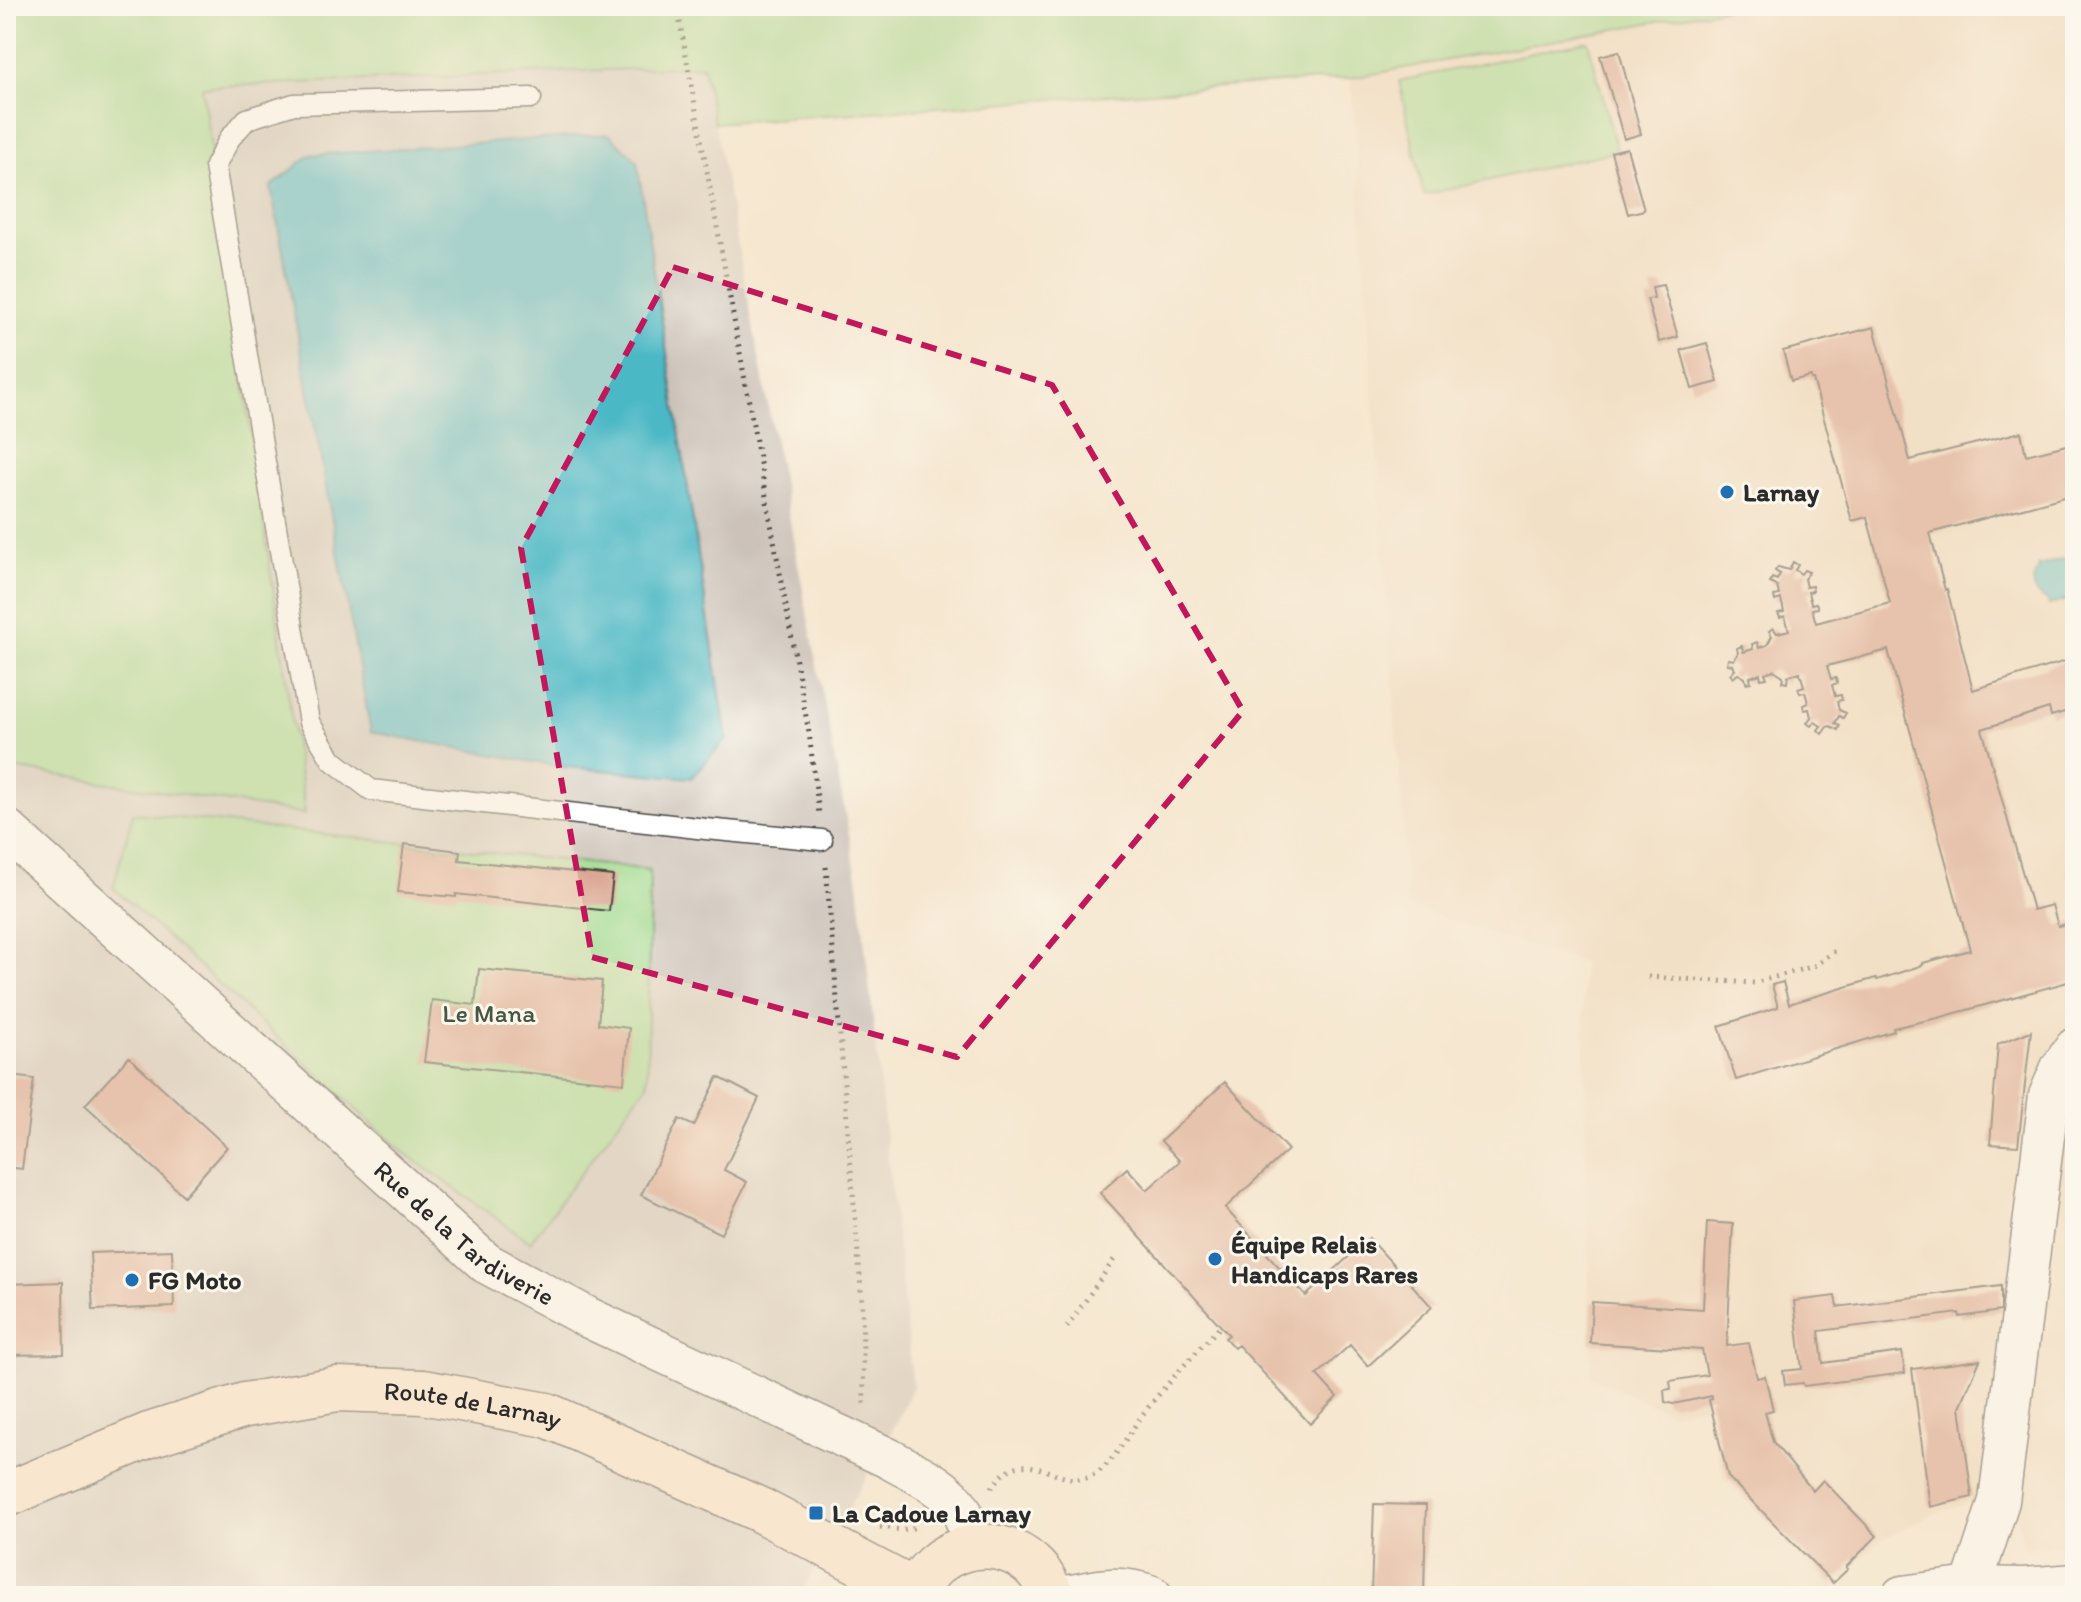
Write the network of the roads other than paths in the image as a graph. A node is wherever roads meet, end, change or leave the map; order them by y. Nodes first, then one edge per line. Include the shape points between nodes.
1 (531, 98) dead end
2 (6, 829) edge
3 (822, 840) road end
4 (2075, 1048) edge
5 (6, 1495) edge
6 (973, 1546) junction
7 (2075, 1584) edge
8 (1971, 1587) junction
9 (916, 1594) edge
10 (1052, 1596) edge
11 (1067, 1596) edge
12 (1152, 1596) edge
13 (1902, 1596) edge

1 - 3 lane via 294,104 247,119 215,166 309,722 332,760 371,790
2 - 6 street, Rue de la Tardiverie via 486,1263 587,1317 888,1458 958,1505
4 - 8 street via 2049,1096 1999,1501
5 - 9 street, Route de Larnay via 149,1435 245,1405 337,1389 423,1392 547,1415 760,1510
6 - 9 street via 939,1561
6 - 10 street via 1015,1553 1032,1564
7 - 8 street
8 - 13 street
11 - 12 street via 1123,1587

